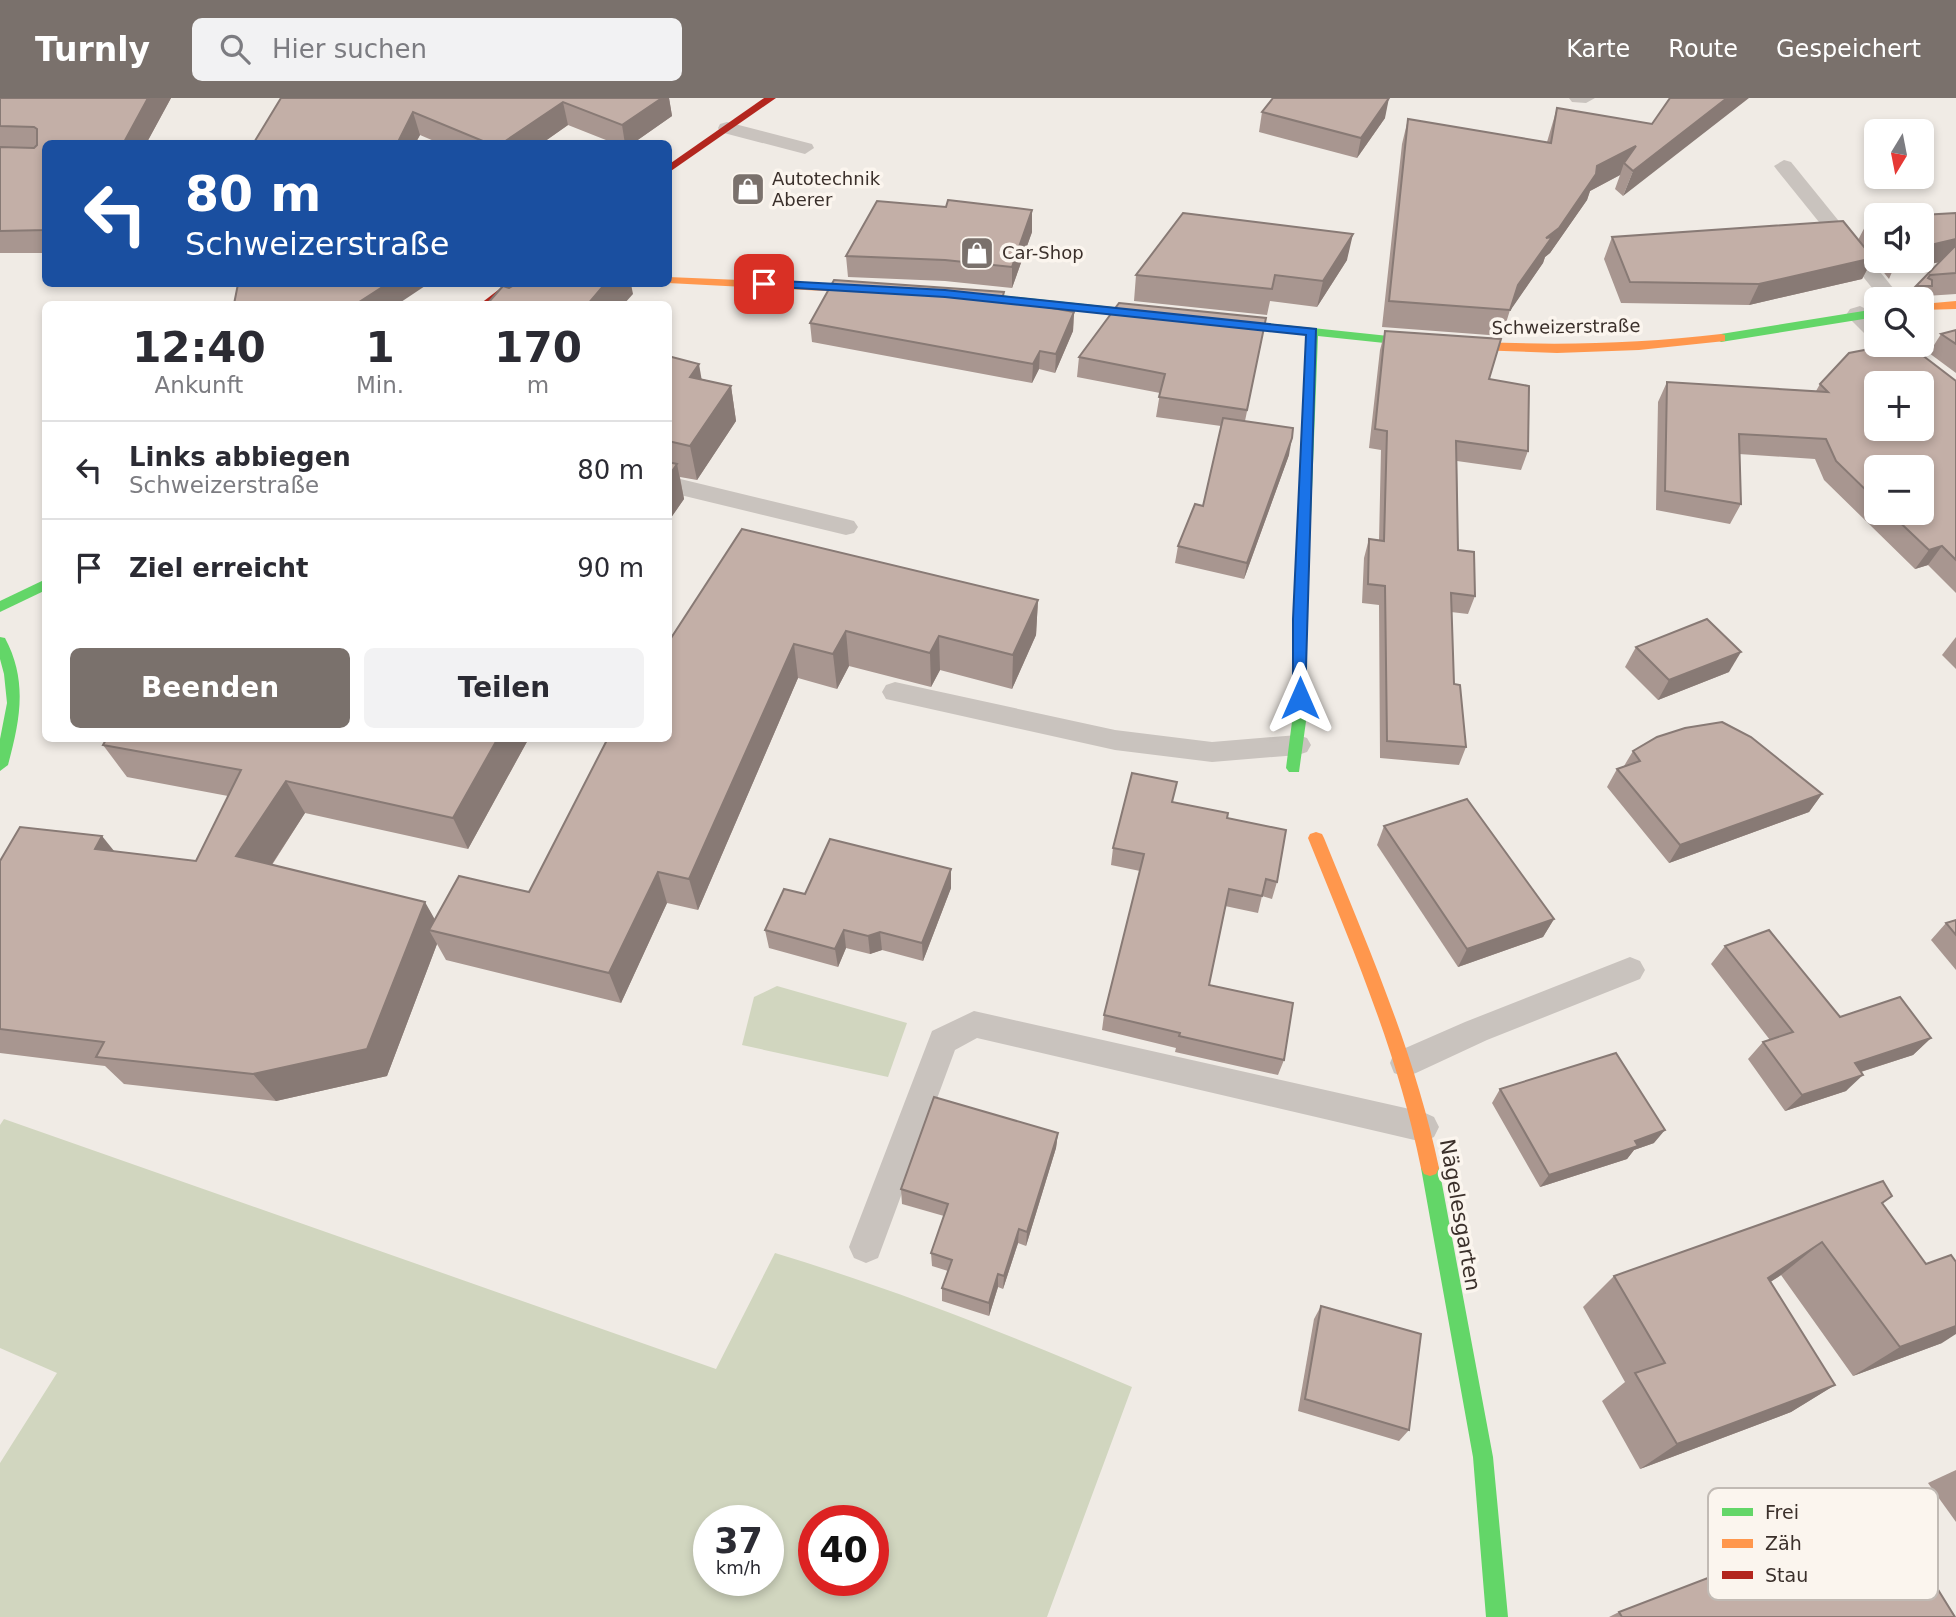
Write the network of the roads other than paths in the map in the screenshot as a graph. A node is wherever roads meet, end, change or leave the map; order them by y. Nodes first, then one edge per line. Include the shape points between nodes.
1 (771, 98) edge
2 (1578, 98) edge
3 (1586, 98) edge
4 (727, 128) junction
5 (806, 148) dead end
6 (1784, 166) dead end
7 (672, 167) edge
8 (672, 280) edge
9 (509, 287) edge
10 (1882, 287) edge
11 (896, 291) edge
12 (933, 293) edge
13 (490, 301) edge
14 (1956, 305) edge
15 (1934, 306) edge
16 (1864, 320) edge
17 (1312, 332) junction
18 (672, 485) edge
19 (846, 527) dead end
20 (42, 586) edge
21 (0, 607) edge
22 (0, 642) edge
23 (895, 692) dead end
24 (1296, 756) joint
25 (0, 765) edge
26 (1316, 838) dead end
27 (1630, 970) dead end
28 (1405, 1063) junction
29 (1423, 1127) junction
30 (866, 1247) dead end
31 (1497, 1617) edge

1 - 4 street
2 - 3 lane
4 - 5 lane
4 - 7 street
6 - 10 lane
8 - 11 street
9 - 13 street
12 - 17 street, Schweizerstraße
14 - 15 street
16 - 17 street, Schweizerstraße via 1613,348 1452,346
17 - 24 street
18 - 19 lane
20 - 21 street
22 - 25 street via 15,673 17,708
23 - 24 lane via 1115,740
26 - 28 street, Nägelesgarten
27 - 28 lane
28 - 29 street, Nägelesgarten
29 - 30 lane via 974,1024 943,1041
29 - 31 street, Nägelesgarten via 1483,1457

